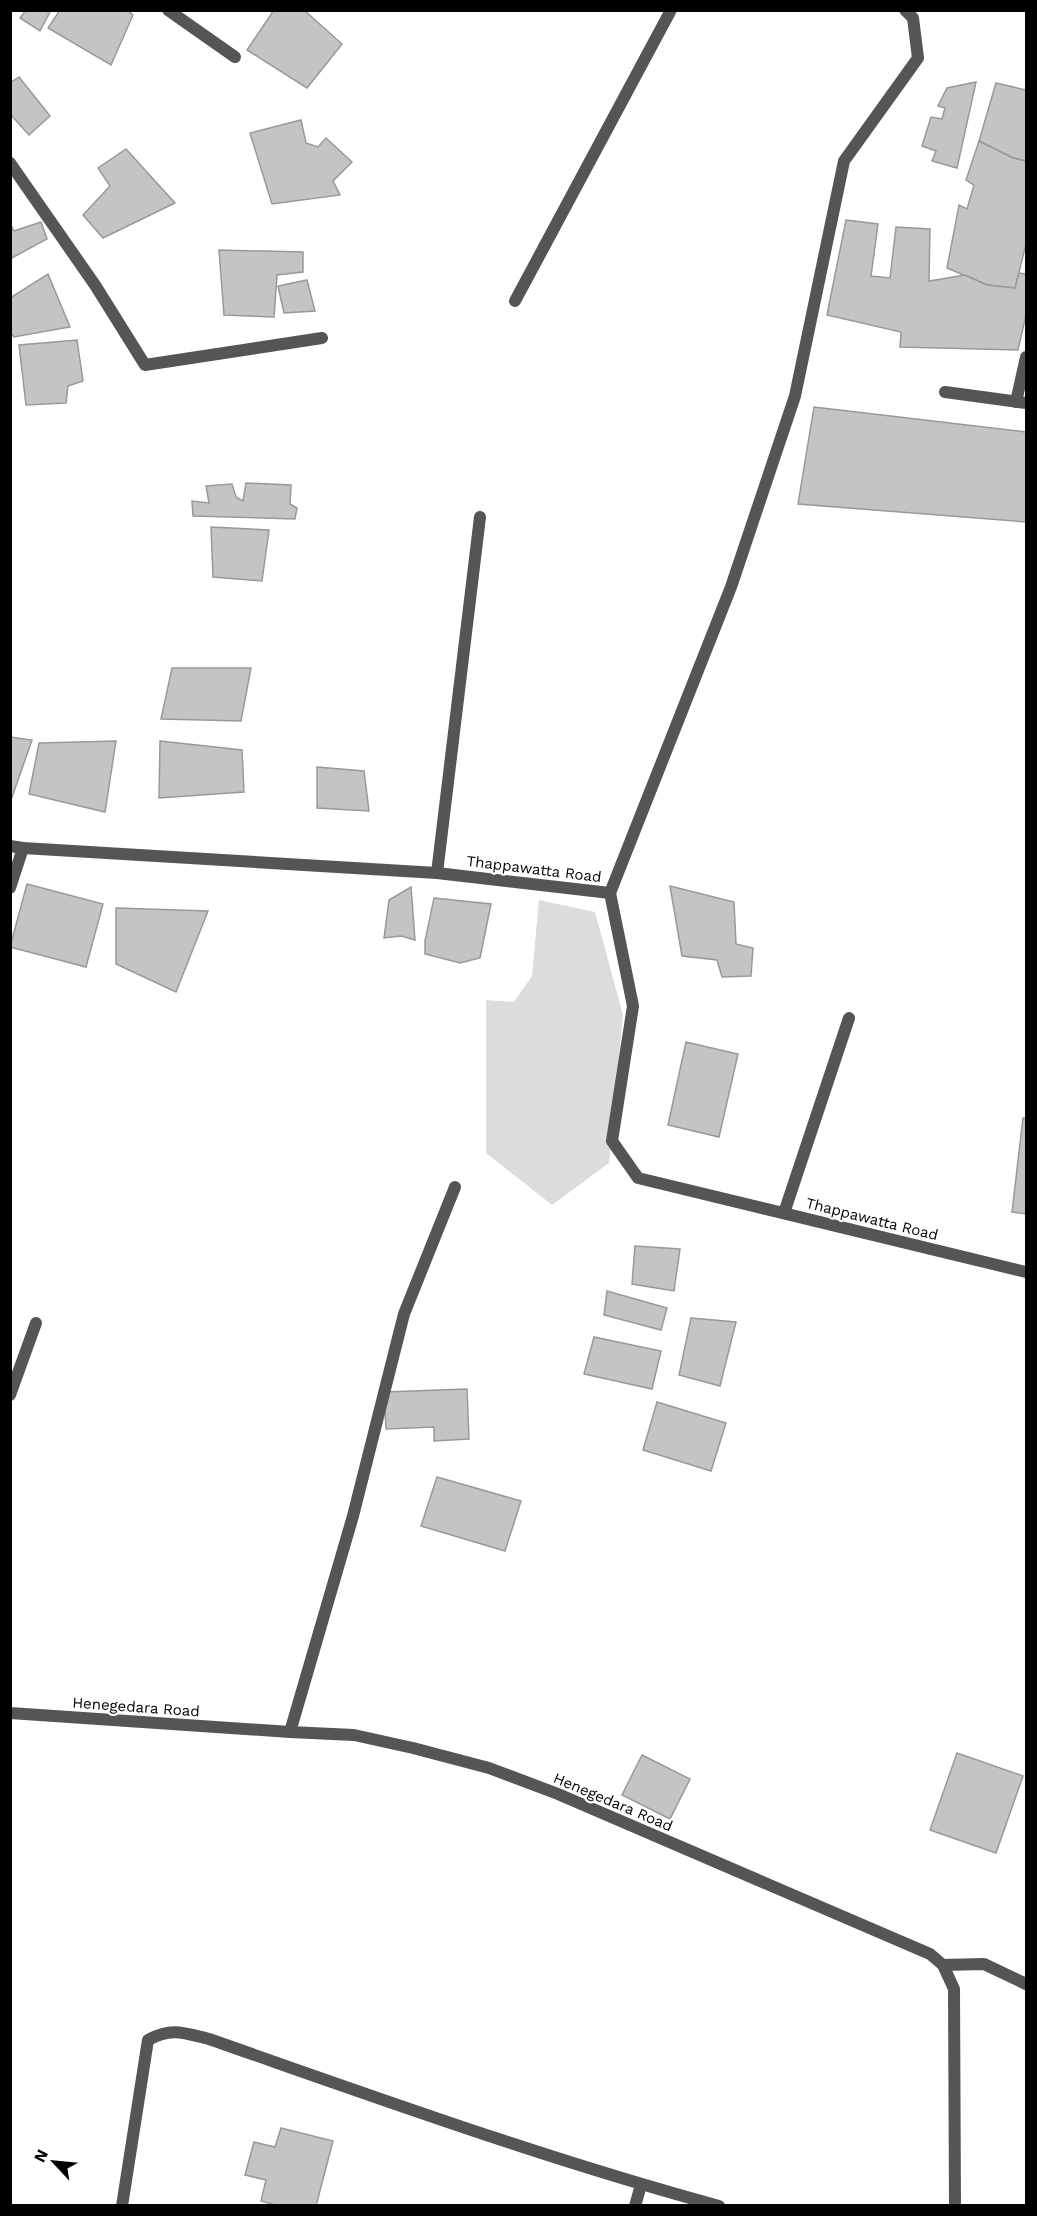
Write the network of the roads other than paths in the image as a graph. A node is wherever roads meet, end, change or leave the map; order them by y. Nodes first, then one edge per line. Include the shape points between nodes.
1 (168, 10) edge
2 (671, 10) edge
3 (905, 10) edge
4 (235, 57) dead end
5 (10, 163) edge
6 (515, 300) dead end
7 (322, 338) dead end
8 (1026, 357) edge
9 (945, 392) dead end
10 (1021, 402) edge
11 (480, 517) dead end
12 (16, 847) edge
13 (437, 873) junction
14 (10, 888) edge
15 (610, 893) junction
16 (849, 1018) dead end
17 (455, 1187) dead end
18 (784, 1213) junction
19 (1026, 1272) edge
20 (36, 1323) dead end
21 (10, 1395) edge
22 (10, 1713) edge
23 (290, 1732) junction
24 (943, 1965) junction
25 (1026, 1984) edge
26 (641, 2185) junction
27 (122, 2205) edge
28 (635, 2205) edge
29 (719, 2205) edge
30 (955, 2205) edge

1 - 4 street
2 - 6 street
3 - 15 street via 913,18 918,58 844,161 795,396 731,587
5 - 7 street via 145,365
8 - 10 street
9 - 10 street
11 - 13 street
12 - 13 street, Thappawatta Road
12 - 14 street
13 - 15 street, Thappawatta Road
15 - 18 street, Thappawatta Road via 633,1006 612,1141 638,1178
16 - 18 street
17 - 23 street via 404,1314 353,1515
18 - 19 street, Thappawatta Road
20 - 21 street
22 - 23 street, Henegedara Road
23 - 24 street, Henegedara Road via 354,1735 489,1768 930,1954
24 - 25 street via 984,1964
24 - 30 street via 954,1989
26 - 27 street via 178,2031 162,2032 148,2040
26 - 28 street
26 - 29 street

